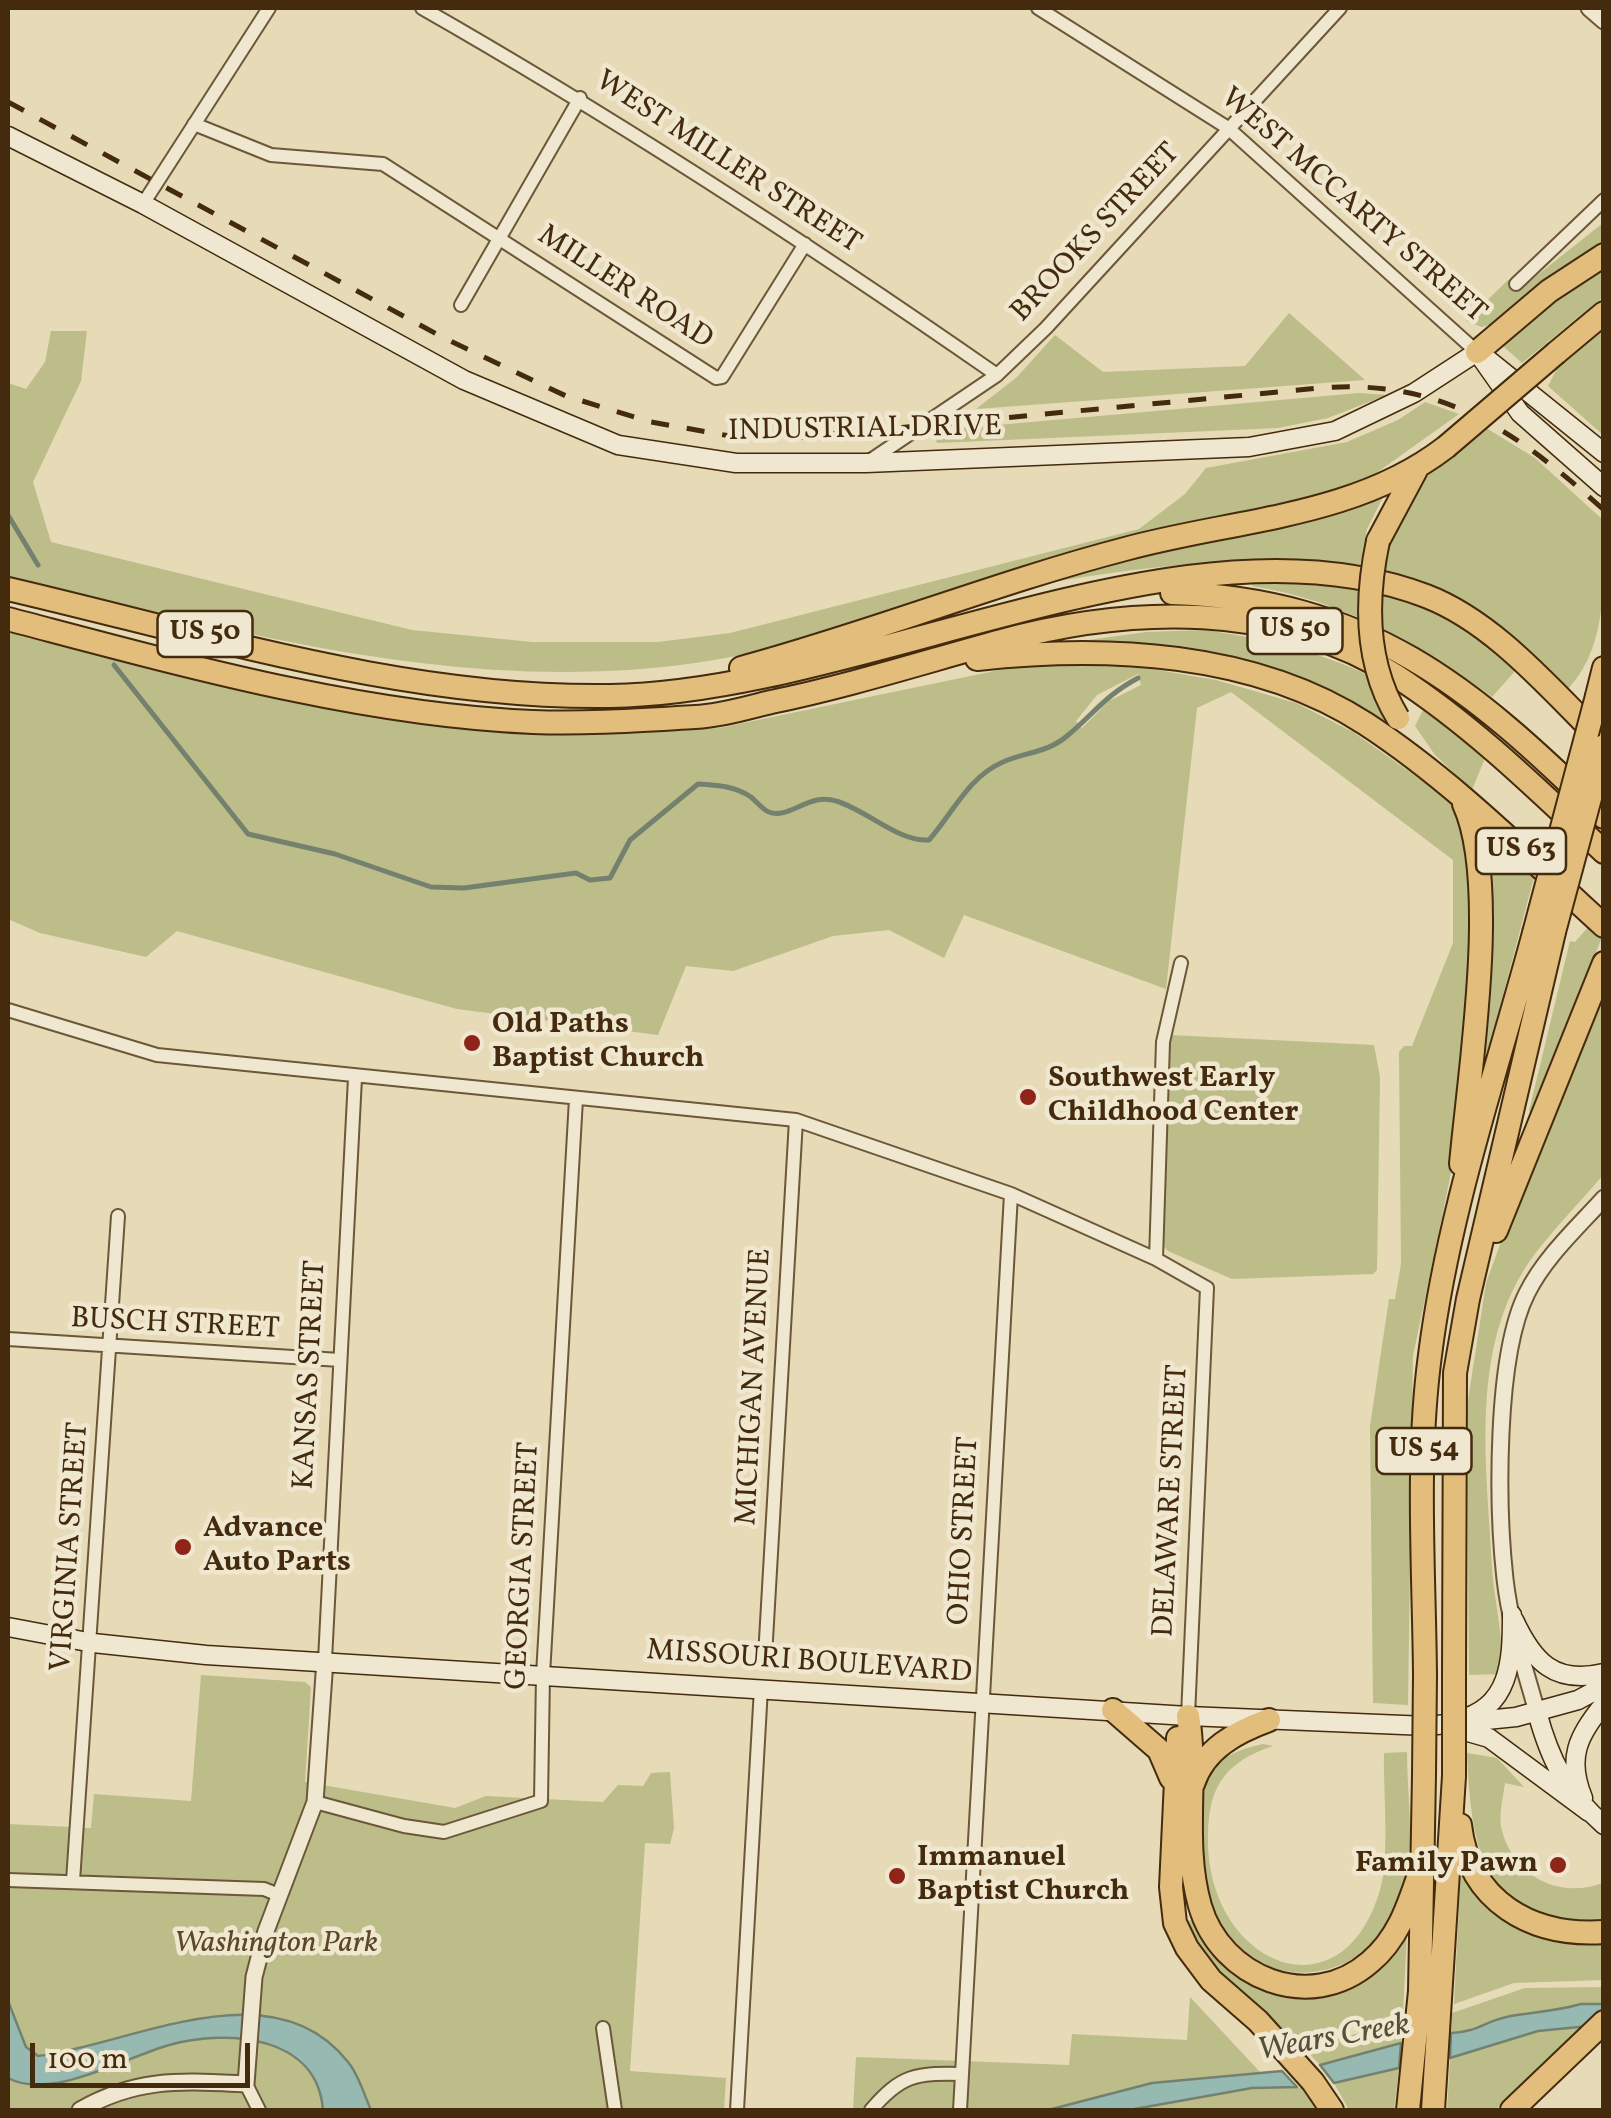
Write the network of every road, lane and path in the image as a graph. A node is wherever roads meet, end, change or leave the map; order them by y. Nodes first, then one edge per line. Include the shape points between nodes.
1 (269, 8) edge
2 (422, 8) edge
3 (1038, 8) edge
4 (1340, 8) edge
5 (1589, 8) edge
6 (1604, 21) edge
7 (580, 98) junction
8 (194, 124) junction
9 (1228, 128) junction
10 (8, 136) edge
11 (1604, 200) edge
12 (143, 204) junction
13 (500, 239) junction
14 (805, 244) junction
15 (1604, 255) edge
16 (1516, 284) dead end
17 (461, 305) dead end
18 (1604, 313) edge
19 (1477, 352) junction
20 (998, 375) junction
21 (1604, 453) edge
22 (866, 463) junction
23 (1416, 470) junction
24 (1604, 486) edge
25 (8, 589) edge
26 (1119, 591) junction
27 (8, 619) edge
28 (919, 666) junction
29 (1604, 668) edge
30 (646, 693) junction
31 (1604, 743) edge
32 (1438, 776) junction
33 (1461, 796) junction
34 (1604, 816) edge
35 (1604, 852) edge
36 (1604, 926) edge
37 (1544, 932) junction
38 (1604, 963) edge
39 (1181, 964) dead end
40 (8, 1010) edge
41 (355, 1078) junction
42 (576, 1099) junction
43 (796, 1120) junction
44 (1011, 1194) junction
45 (1604, 1198) edge
46 (118, 1216) dead end
47 (1455, 1230) junction
48 (1156, 1258) junction
49 (1468, 1299) junction
50 (8, 1340) edge
51 (109, 1349) junction
52 (340, 1360) junction
53 (1512, 1615) junction
54 (8, 1627) edge
55 (92, 1643) junction
56 (765, 1658) dead end
57 (325, 1660) junction
58 (1604, 1673) edge
59 (543, 1675) junction
60 (1604, 1686) edge
61 (762, 1688) junction
62 (981, 1703) junction
63 (1604, 1704) edge
64 (1113, 1710) junction
65 (1537, 1712) junction
66 (1188, 1716) junction
67 (1269, 1720) junction
68 (1427, 1726) junction
69 (1454, 1776) junction
70 (1182, 1790) junction
71 (315, 1802) junction
72 (1596, 1819) edge
73 (1423, 1863) junction
74 (8, 1880) edge
75 (73, 1881) junction
76 (279, 1895) junction
77 (1604, 1932) edge
78 (1431, 1994) junction
79 (1604, 2022) edge
80 (602, 2028) dead end
81 (961, 2074) junction
82 (246, 2084) junction
83 (1518, 2104) edge
84 (80, 2110) edge
85 (259, 2110) edge
86 (615, 2110) edge
87 (738, 2110) edge
88 (870, 2110) edge
89 (960, 2110) edge
90 (1332, 2110) edge
91 (1408, 2110) edge
92 (1433, 2110) edge

1 - 8 street
2 - 7 street, WEST MILLER STREET
3 - 9 street, WEST MCCARTY STREET
4 - 9 street, BROOKS STREET
5 - 6 street
7 - 13 street
7 - 14 street, WEST MILLER STREET
8 - 12 street
8 - 13 street via 270,155 383,164
9 - 19 street, WEST MCCARTY STREET
9 - 20 street, BROOKS STREET
10 - 12 main road, INDUSTRIAL DRIVE
11 - 16 street
12 - 22 main road, INDUSTRIAL DRIVE via 464,380 618,445 736,463
13 - 14 street, MILLER ROAD via 716,378
13 - 17 street
14 - 20 street, WEST MILLER STREET
15 - 19 highway
18 - 23 highway, US 63, bridge
19 - 21 main road, WEST MCCARTY STREET
19 - 22 main road, INDUSTRIAL DRIVE via 1414,393 1334,431 1249,447
19 - 24 main road, WEST MCCARTY STREET via 1520,413
20 - 22 street, BROOKS STREET
23 - 30 highway via 1337,503 1128,548
23 - 32 highway, US 63, bridge via 1378,541 1369,596 1372,653 1385,696
25 - 30 highway, US 50 via 402,682 517,695
26 - 30 highway, US 50 via 774,675
26 - 31 highway via 1227,574 1307,572 1342,573 1428,596 1517,658
26 - 34 highway, US 50 via 1213,594 1306,610 1411,654 1525,739
27 - 28 highway, US 50 via 399,709 534,722 702,717
28 - 32 highway via 1046,652 1123,653 1209,665 1286,684 1364,722
28 - 35 highway, US 50 via 1095,618 1184,616 1308,634 1393,674 1438,704
29 - 37 highway, US 54, bridge
31 - 37 highway, US 54, bridge
32 - 33 highway, US 63
33 - 36 highway, US 63
33 - 47 highway via 1479,856 1478,987
37 - 47 highway, US 54
37 - 49 highway, US 54
38 - 49 highway
39 - 48 street via 1164,1042
40 - 41 street via 157,1055
41 - 42 street
41 - 52 street, KANSAS STREET
42 - 43 street
42 - 59 street, GEORGIA STREET
43 - 44 street
43 - 56 street, MICHIGAN AVENUE
44 - 48 street
44 - 62 street, OHIO STREET
45 - 53 street via 1546,1262 1512,1331 1504,1373 1502,1506
46 - 51 street, VIRGINIA STREET
47 - 73 highway, US 54, bridge via 1425,1405
48 - 66 street, DELAWARE STREET via 1207,1288
49 - 69 highway, US 54, bridge via 1455,1373
50 - 51 street, BUSCH STREET
51 - 52 street, BUSCH STREET
51 - 55 street, VIRGINIA STREET
52 - 57 street, KANSAS STREET
53 - 58 main road via 1539,1664 1566,1676
53 - 65 street
53 - 68 main road via 1508,1680 1501,1692 1469,1718
54 - 55 main road, MISSOURI BOULEVARD
55 - 57 main road, MISSOURI BOULEVARD
55 - 75 street, VIRGINIA STREET
57 - 59 main road, MISSOURI BOULEVARD
57 - 71 street, KANSAS STREET
59 - 61 main road, MISSOURI BOULEVARD
59 - 71 street, GEORGIA STREET via 541,1801 444,1832
60 - 65 main road, MISSOURI BOULEVARD
61 - 62 main road, MISSOURI BOULEVARD
61 - 87 street
62 - 64 main road, MISSOURI BOULEVARD
62 - 81 street, OHIO STREET
63 - 72 main road via 1574,1749 1573,1767
64 - 66 main road, MISSOURI BOULEVARD
64 - 70 highway via 1159,1750
65 - 68 main road, MISSOURI BOULEVARD
65 - 72 main road via 1550,1760
66 - 67 main road, MISSOURI BOULEVARD
66 - 70 highway
67 - 68 main road, MISSOURI BOULEVARD
67 - 70 highway via 1217,1748
68 - 72 main road via 1489,1738
69 - 77 highway via 1461,1834 1491,1897 1540,1928
69 - 78 highway, US 54
70 - 73 highway via 1201,1910 1224,1954 1254,1975 1293,1987 1331,1985 1369,1963 1400,1928
70 - 90 highway via 1171,1887 1175,1924 1211,1980 1258,2021
71 - 76 street, KANSAS STREET
73 - 78 highway, US 54
74 - 75 street
75 - 76 street
76 - 82 street, KANSAS STREET via 251,1994
78 - 91 highway, US 54
78 - 92 highway, US 54
79 - 83 highway
80 - 86 street
81 - 88 street via 924,2074 894,2084
81 - 89 street, OHIO STREET
82 - 84 street via 154,2082 113,2091
82 - 85 street

